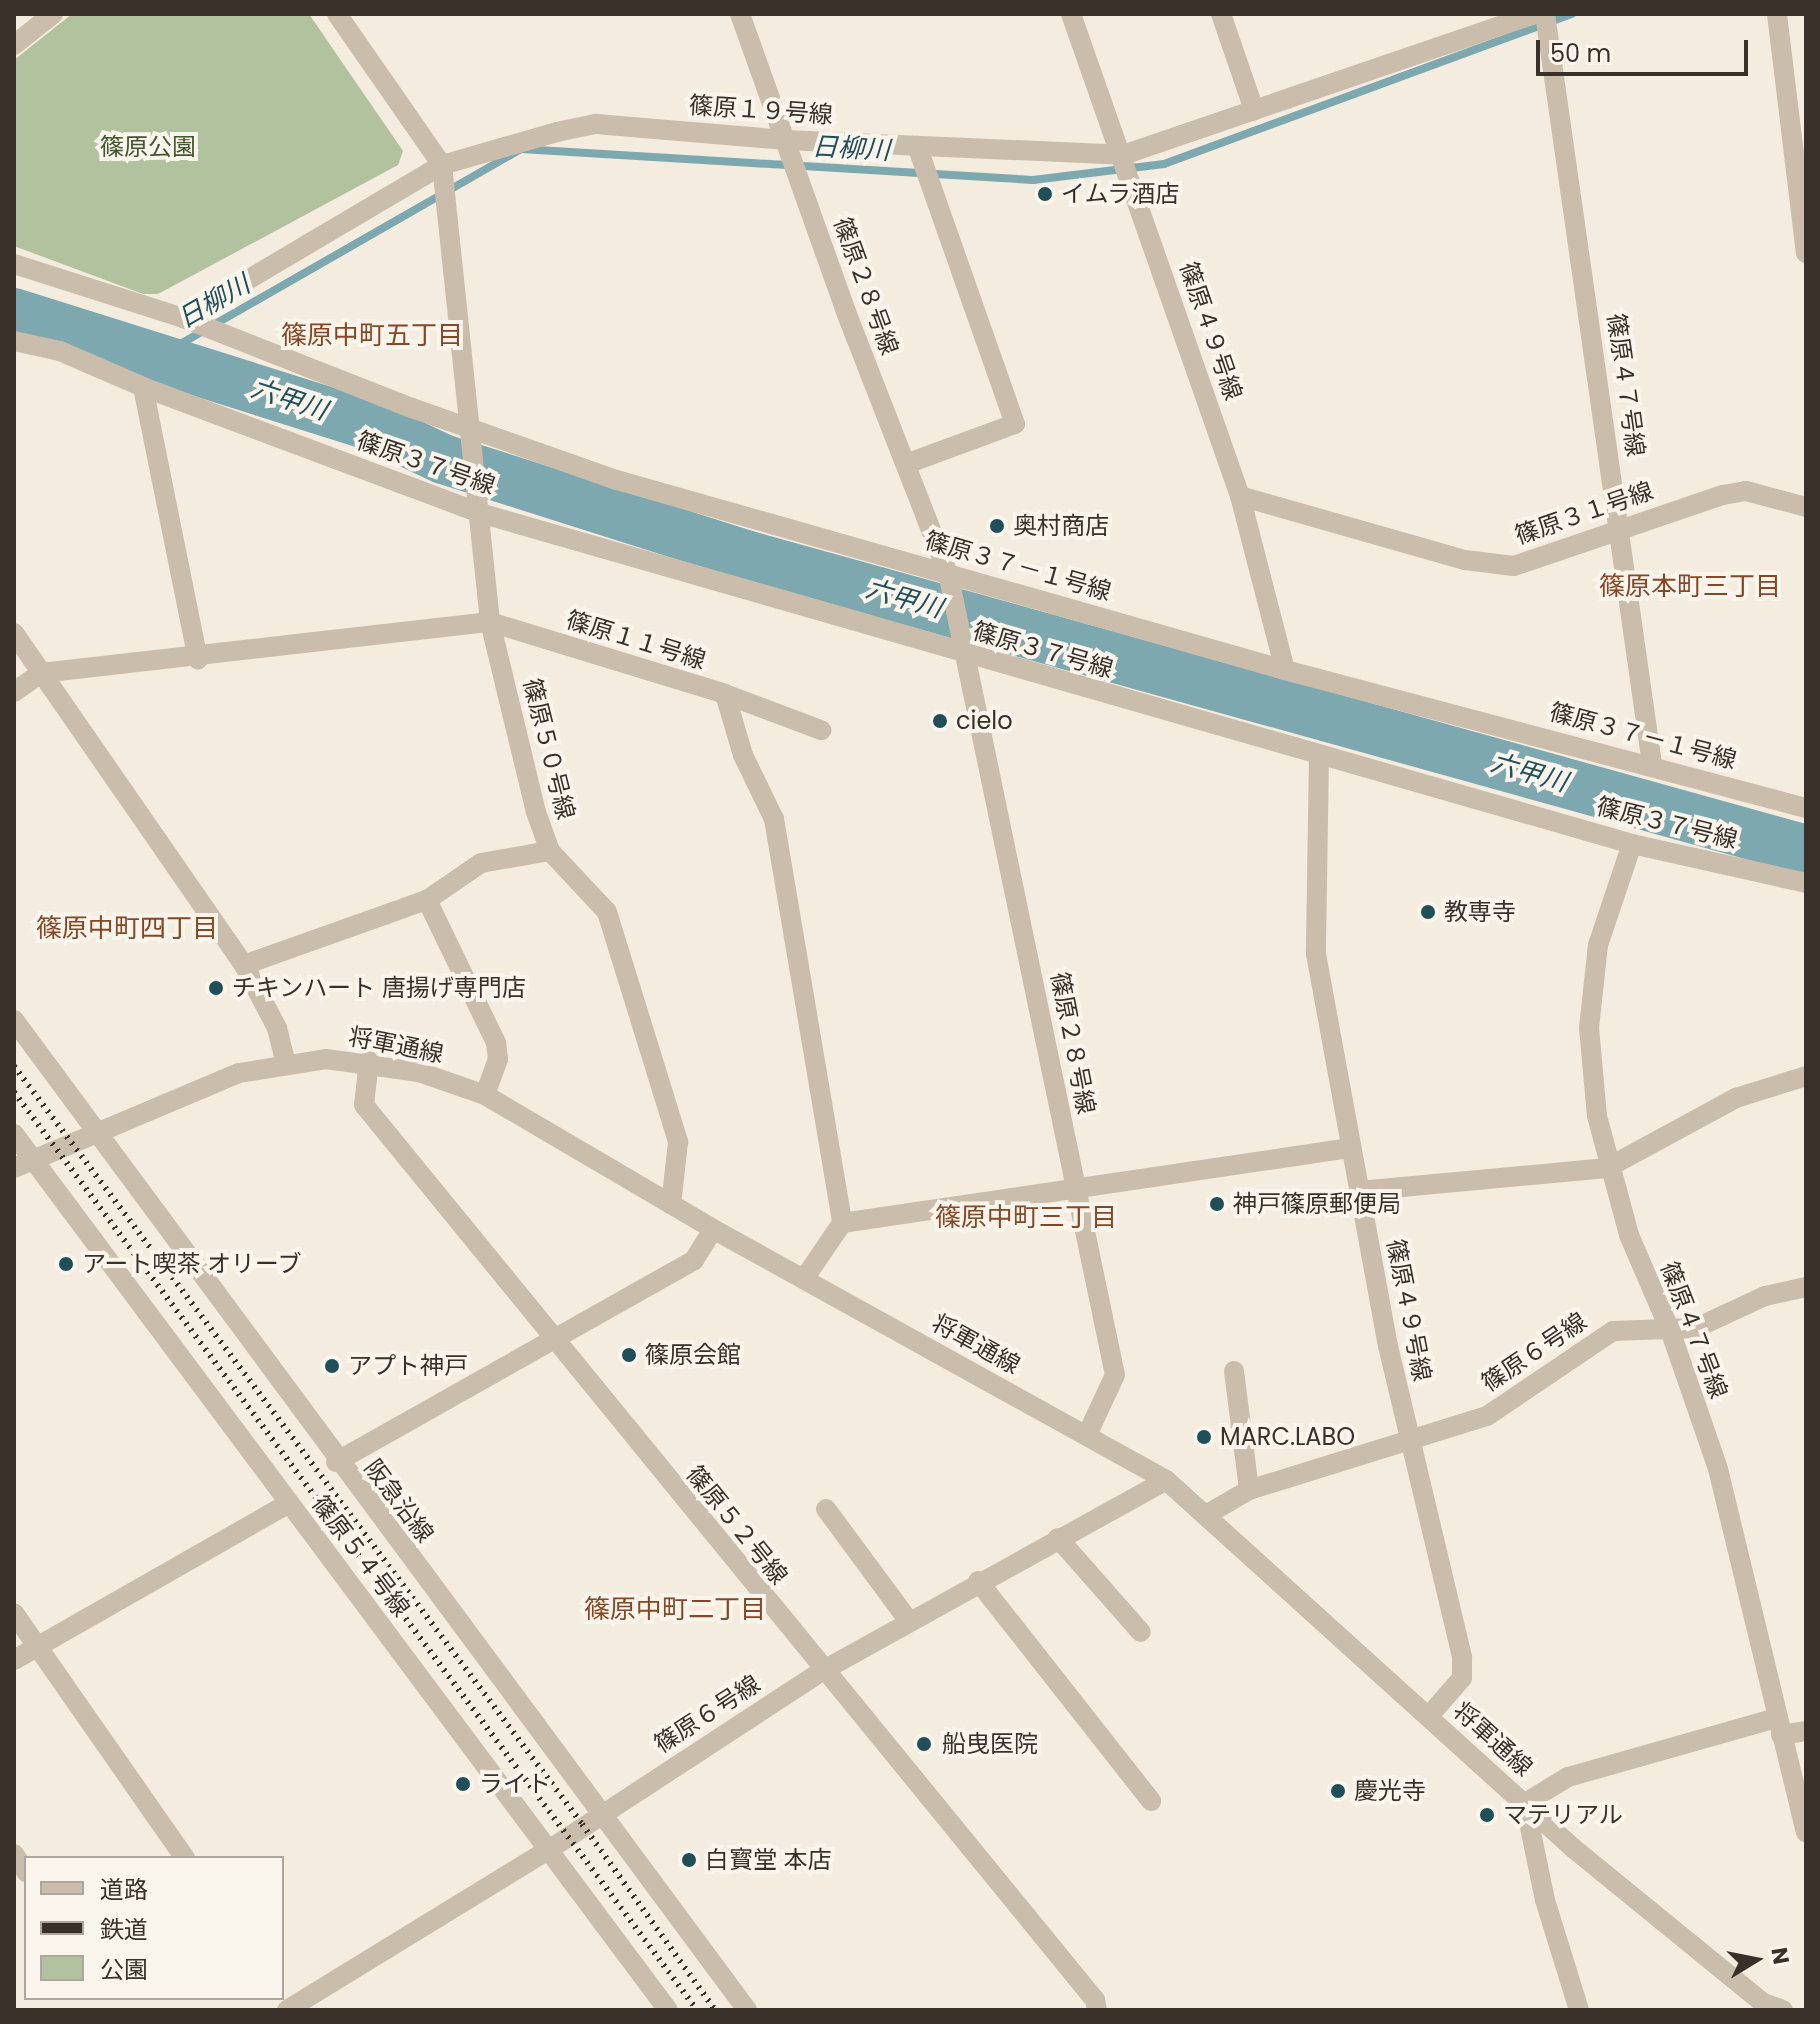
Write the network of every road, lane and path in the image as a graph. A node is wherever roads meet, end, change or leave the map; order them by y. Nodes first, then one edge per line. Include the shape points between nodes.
1 (53, 14) edge
2 (337, 14) edge
3 (740, 14) edge
4 (1071, 14) edge
5 (1221, 14) edge
6 (1536, 14) edge
7 (1545, 14) edge
8 (1777, 14) edge
9 (14, 45) edge
10 (1254, 110) junction
11 (786, 143) junction
12 (919, 150) junction
13 (1124, 156) junction
14 (442, 168) junction
15 (1806, 253) edge
16 (14, 264) edge
17 (185, 319) junction
18 (14, 341) edge
19 (143, 387) junction
20 (471, 429) junction
21 (906, 464) junction
22 (1240, 496) junction
23 (1806, 507) edge
24 (480, 513) junction
25 (1621, 526) junction
26 (948, 573) junction
27 (490, 622) junction
28 (14, 633) edge
29 (965, 655) junction
30 (198, 659) junction
31 (1285, 670) junction
32 (41, 673) junction
33 (14, 692) edge
34 (725, 694) junction
35 (821, 730) dead end
36 (1319, 755) junction
37 (1652, 764) junction
38 (1806, 808) edge
39 (1632, 844) junction
40 (550, 851) junction
41 (1806, 883) edge
42 (427, 900) junction
43 (244, 965) junction
44 (14, 1020) edge
45 (369, 1061) junction
46 (286, 1065) junction
47 (1806, 1076) edge
48 (485, 1095) junction
49 (98, 1132) junction
50 (14, 1134) edge
51 (1350, 1148) junction
52 (23, 1164) edge
53 (1607, 1168) junction
54 (1075, 1188) junction
55 (1359, 1191) junction
56 (671, 1205) junction
57 (842, 1223) junction
58 (713, 1229) junction
59 (804, 1279) junction
60 (1806, 1287) edge
61 (1670, 1330) junction
62 (555, 1342) junction
63 (1234, 1371) dead end
64 (1087, 1435) junction
65 (1410, 1439) junction
66 (336, 1462) junction
67 (1166, 1480) junction
68 (1249, 1490) junction
69 (289, 1503) junction
70 (826, 1509) dead end
71 (1206, 1515) junction
72 (1058, 1538) junction
73 (978, 1581) junction
74 (14, 1613) edge
75 (909, 1621) junction
76 (1141, 1632) dead end
77 (39, 1646) junction
78 (14, 1660) edge
79 (822, 1671) junction
80 (1429, 1716) junction
81 (1779, 1727) junction
82 (1806, 1731) edge
83 (1151, 1801) dead end
84 (1525, 1803) junction
85 (603, 1812) junction
86 (1806, 1833) edge
87 (550, 1849) junction
88 (184, 1856) edge
89 (286, 2007) edge
90 (1767, 2008) edge
91 (668, 2010) edge
92 (747, 2010) edge
93 (1097, 2010) edge
94 (1579, 2010) edge

1 - 9 street
2 - 14 street
3 - 11 street, 篠原２８号線
4 - 13 street, 篠原４９号線
5 - 10 street
6 - 10 street, 篠原１９号線
7 - 25 street, 篠原４７号線
8 - 15 street
10 - 13 street, 篠原１９号線
11 - 12 street, 篠原１９号線
11 - 14 street, 篠原１９号線 via 596,124
11 - 21 street, 篠原２８号線
12 - 13 street, 篠原１９号線
12 - 21 street via 1015,424
13 - 22 street, 篠原４９号線
14 - 17 street, 篠原１９号線
14 - 20 street
16 - 17 street
17 - 20 street, 篠原３７－１号線
18 - 19 street via 60,351
19 - 24 street, 篠原３７号線
19 - 30 street
20 - 24 street, 篠原５０号線
20 - 26 street, 篠原３７－１号線 via 617,480
21 - 26 street, 篠原２８号線
22 - 25 street, 篠原３１号線 via 1465,560 1514,566 1565,552
22 - 31 street, 篠原４９号線
23 - 25 street, 篠原３１号線 via 1746,491
24 - 27 street, 篠原５０号線
24 - 29 street, 篠原３７号線
25 - 37 street, 篠原４７号線
26 - 29 street, 篠原２８号線
26 - 31 street, 篠原３７－１号線
27 - 30 street, 篠原１１号線
27 - 34 street, 篠原１１号線
27 - 40 street, 篠原５０号線
28 - 32 street
29 - 36 street, 篠原３７号線
29 - 54 street, 篠原２８号線
30 - 32 street, 篠原１１号線
31 - 37 street, 篠原３７－１号線
32 - 33 street
32 - 43 street
34 - 35 street
34 - 57 street, 篠原１１号線 via 743,755 774,819
36 - 39 street, 篠原３７号線
36 - 51 street, 篠原４９号線 via 1316,954
37 - 38 street, 篠原３７－１号線
39 - 41 street, 篠原３７号線
39 - 53 street, 篠原４７号線 via 1598,945 1589,1028
40 - 42 street via 481,863
40 - 56 street, 篠原５０号線 via 607,912 678,1142
42 - 43 street
42 - 48 street via 496,1043 498,1059
43 - 46 street via 277,1028
44 - 49 street, 阪急沿線
45 - 46 street, 将軍通線 via 326,1059
45 - 48 street, 将軍通線
45 - 62 street, 篠原５２号線 via 364,1105
46 - 49 street, 将軍通線 via 239,1073
47 - 53 street via 1736,1098
48 - 56 street, 将軍通線
49 - 52 street, 将軍通線
49 - 66 street, 阪急沿線
50 - 52 street, 篠原５４号線
51 - 54 street
51 - 55 street, 篠原４９号線
52 - 69 street, 篠原５４号線
53 - 55 street
53 - 61 street, 篠原４７号線
54 - 57 street
54 - 64 street, 篠原２８号線 via 1115,1375
55 - 65 street, 篠原４９号線
56 - 58 street, 将軍通線
57 - 59 street
58 - 59 street, 将軍通線
58 - 62 street via 694,1260
59 - 64 street, 将軍通線
60 - 61 street, 篠原６号線 via 1765,1296 1696,1328
61 - 65 street, 篠原６号線 via 1613,1331 1487,1416
61 - 81 street, 篠原４７号線 via 1718,1469
62 - 66 street
62 - 79 street, 篠原５２号線
63 - 68 street
64 - 67 street, 将軍通線
65 - 68 street, 篠原６号線
65 - 80 street, 篠原４９号線 via 1462,1657 1462,1678
66 - 85 street, 阪急沿線
67 - 71 street, 将軍通線
67 - 72 street, 篠原６号線
68 - 71 street, 篠原６号線
69 - 77 street
69 - 87 street, 篠原５４号線
70 - 75 street
71 - 80 street, 将軍通線
72 - 73 street, 篠原６号線
72 - 76 street
73 - 75 street, 篠原６号線
73 - 83 street
74 - 77 street
75 - 79 street, 篠原６号線
77 - 78 street
77 - 88 street
79 - 85 street, 篠原６号線
79 - 93 street, 篠原５２号線 via 1095,2000
80 - 84 street, 将軍通線
81 - 82 street
81 - 84 street via 1568,1777
81 - 86 street, 篠原４７号線
84 - 90 street, 将軍通線
84 - 94 street via 1545,1900
85 - 87 street, 篠原６号線
85 - 92 street, 阪急沿線
87 - 89 street, 篠原６号線
87 - 91 street, 篠原５４号線

